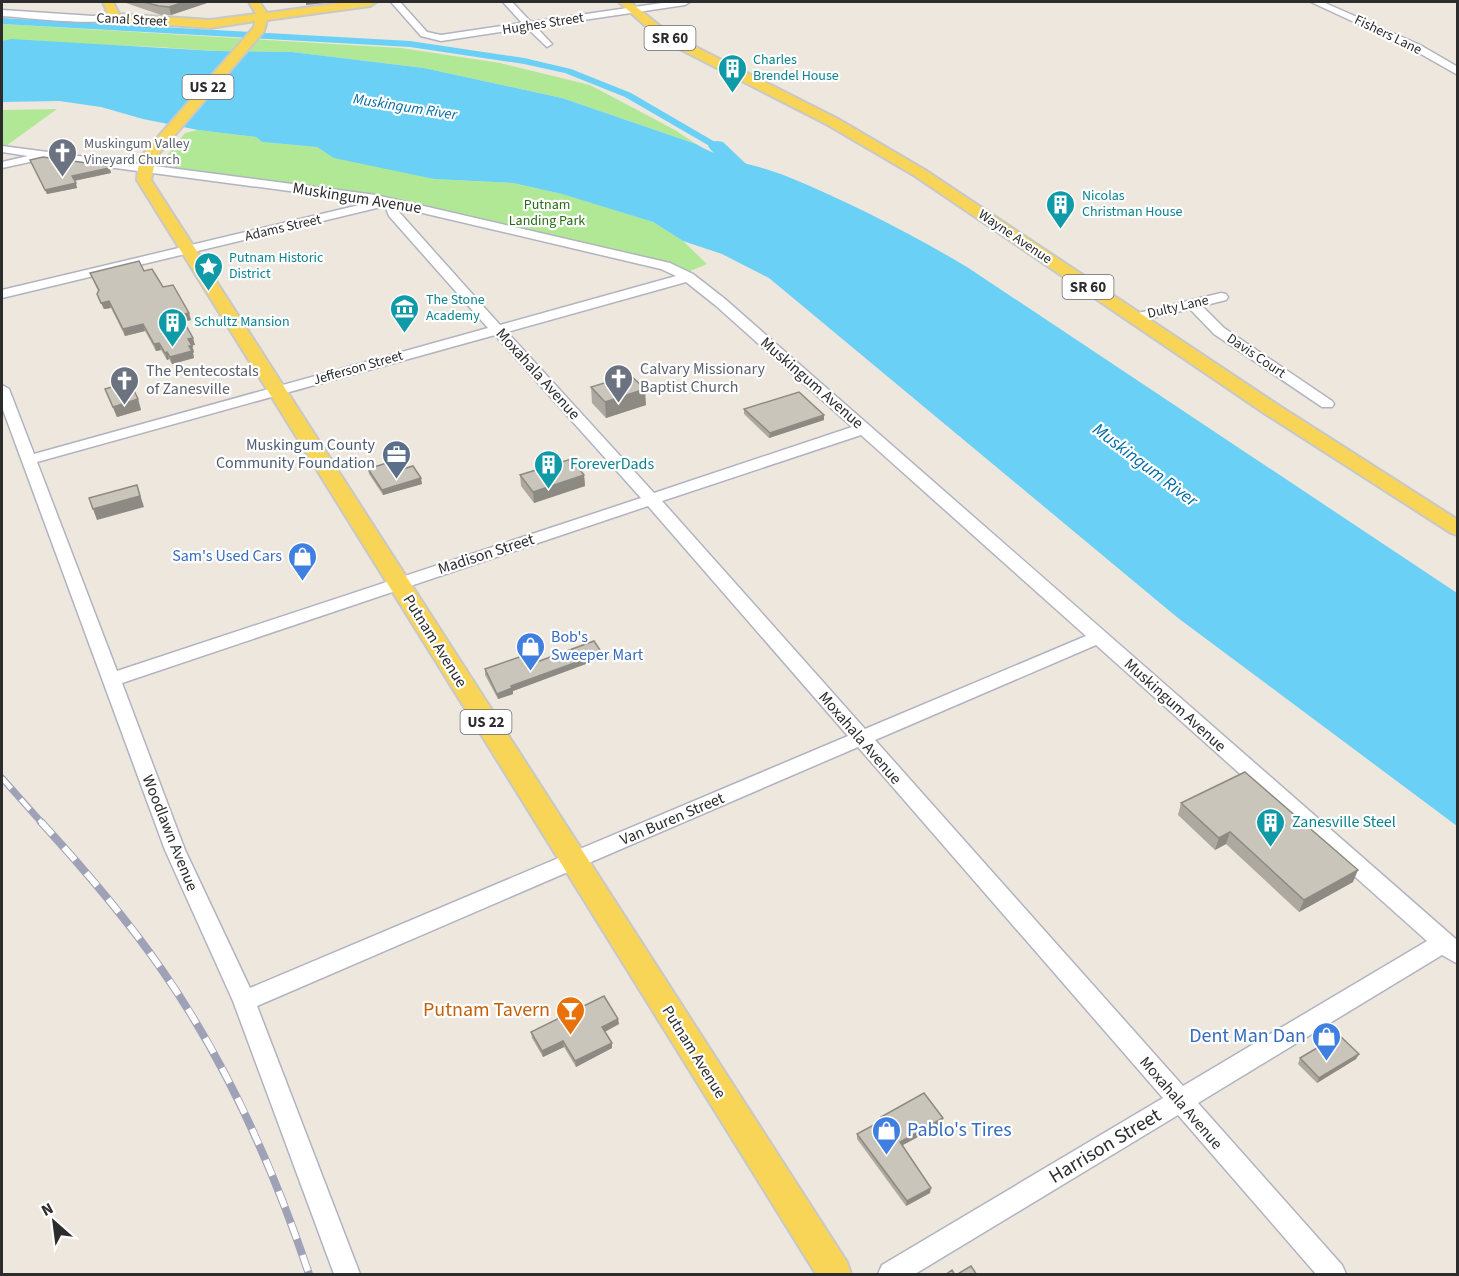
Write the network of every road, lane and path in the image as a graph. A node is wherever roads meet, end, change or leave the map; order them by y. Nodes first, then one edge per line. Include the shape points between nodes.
1 (108, 2) edge
2 (254, 2) edge
3 (370, 2) edge
4 (395, 2) edge
5 (507, 2) edge
6 (685, 2) edge
7 (1316, 2) edge
8 (629, 6) edge
9 (2, 13) edge
10 (114, 17) junction
11 (261, 23) junction
12 (530, 26) junction
13 (547, 44) dead end
14 (1458, 72) edge
15 (2, 149) edge
16 (46, 155) junction
17 (2, 165) edge
18 (145, 168) junction
19 (389, 202) junction
20 (188, 250) junction
21 (688, 277) junction
22 (2, 294) edge
23 (1221, 297) dead end
24 (1192, 303) junction
25 (1135, 318) junction
26 (498, 330) junction
27 (2, 389) edge
28 (277, 391) junction
29 (1327, 404) dead end
30 (863, 429) junction
31 (28, 460) junction
32 (651, 499) junction
33 (1458, 529) edge
34 (399, 583) junction
35 (1099, 637) junction
36 (110, 680) junction
37 (861, 739) junction
38 (574, 861) junction
39 (1450, 949) edge
40 (244, 1002) junction
41 (1180, 1101) junction
42 (347, 1275) edge
43 (834, 1275) edge
44 (891, 1275) edge
45 (1333, 1275) edge

1 - 10 main road
2 - 11 main road
3 - 11 main road, Canal Street
4 - 12 street, Hughes Street via 424,34 435,38
5 - 12 street
6 - 8 street, Hughes Street
7 - 14 street, Fishers Lane via 1416,47
8 - 12 street, Hughes Street
8 - 25 main road, Wayne Avenue / SR 60 via 680,44 833,122 920,173
9 - 10 street, Canal Street
10 - 11 main road, Canal Street via 202,24
11 - 18 main road, US 22 via 149,156
12 - 13 street
15 - 16 street, Muskingum Avenue
16 - 17 street
16 - 18 street, Muskingum Avenue
18 - 19 street, Muskingum Avenue
18 - 20 main road, Putnam Avenue / US 22 via 144,180
19 - 20 street, Adams Street
19 - 21 street, Muskingum Avenue via 665,266
19 - 26 street, Moxahala Avenue via 393,213
20 - 22 street, Adams Street
20 - 28 main road, Putnam Avenue / US 22
21 - 26 street, Jefferson Street
21 - 30 street, Muskingum Avenue
23 - 24 street, Dulty Lane
24 - 25 street, Dulty Lane
24 - 29 street, Davis Court via 1219,331
25 - 33 main road, Wayne Avenue / SR 60
26 - 28 street, Jefferson Street
26 - 32 street, Moxahala Avenue
27 - 31 street, Woodlawn Avenue
28 - 31 street, Jefferson Street
28 - 34 main road, Putnam Avenue / US 22
30 - 32 street, Madison Street
30 - 35 street, Muskingum Avenue
31 - 36 street, Woodlawn Avenue
32 - 34 street, Madison Street
32 - 37 street, Moxahala Avenue
34 - 36 street, Madison Street
34 - 38 main road, Putnam Avenue / US 22
35 - 37 street, Van Buren Street
35 - 39 street, Muskingum Avenue
36 - 40 street, Woodlawn Avenue via 175,850
37 - 38 street, Van Buren Street
37 - 41 street, Moxahala Avenue
38 - 40 street, Van Buren Street
38 - 43 main road, Putnam Avenue / US 22
39 - 41 street, Harrison Street
40 - 42 street, Woodlawn Avenue
41 - 44 street, Harrison Street
41 - 45 street, Moxahala Avenue

